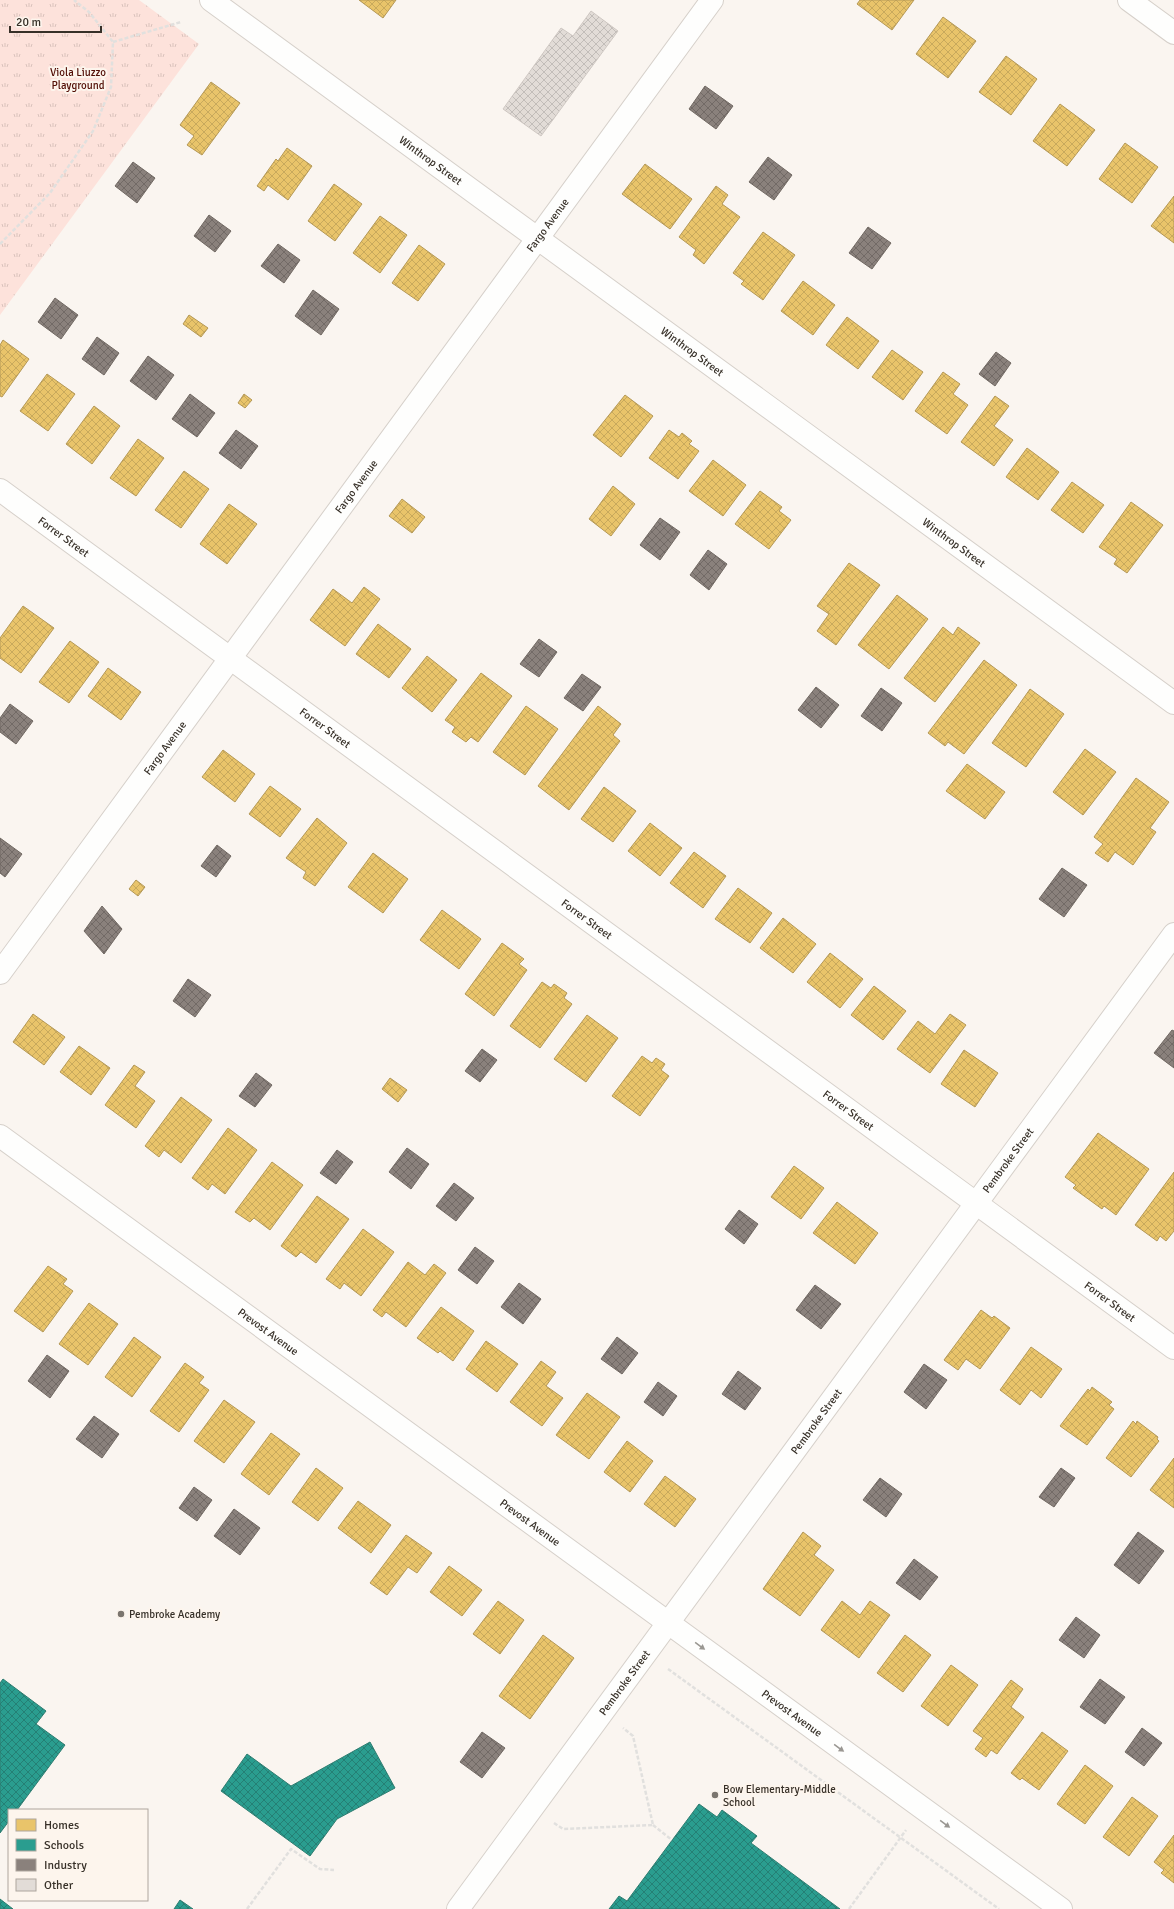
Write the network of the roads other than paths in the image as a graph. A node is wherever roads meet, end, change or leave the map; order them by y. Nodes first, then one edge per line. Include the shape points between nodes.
1 (211, 0) edge
2 (712, 0) edge
3 (1129, 0) edge
4 (1174, 33) edge
5 (539, 238) junction
6 (0, 490) edge
7 (231, 659) junction
8 (1174, 703) edge
9 (1174, 934) edge
10 (0, 973) edge
11 (0, 1136) edge
12 (977, 1204) junction
13 (1174, 1348) edge
14 (669, 1623) junction
15 (458, 1909) edge
16 (1061, 1909) edge

1 - 5 street, Winthrop Street
2 - 5 street, Fargo Avenue
3 - 4 street
5 - 7 street, Fargo Avenue
5 - 8 street, Winthrop Street
6 - 7 street, Forrer Street
7 - 10 street, Fargo Avenue
7 - 12 street, Forrer Street
9 - 12 street, Pembroke Street
11 - 14 street, Prevost Avenue
12 - 13 street, Forrer Street
12 - 14 street, Pembroke Street
14 - 15 street, Pembroke Street
14 -> 16 street, Prevost Avenue

